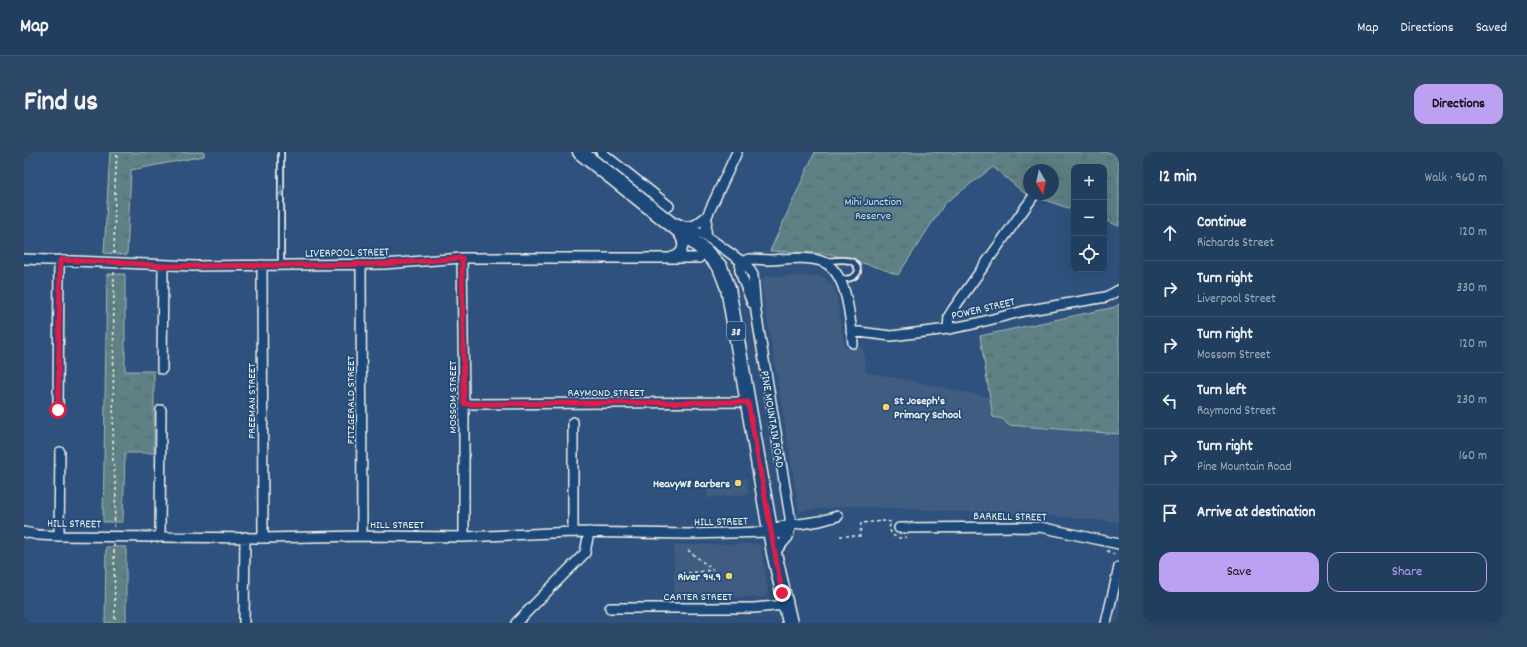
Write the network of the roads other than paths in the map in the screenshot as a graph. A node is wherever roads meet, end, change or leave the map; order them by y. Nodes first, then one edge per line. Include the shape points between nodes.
1 (281, 152) edge
2 (580, 152) edge
3 (601, 152) edge
4 (737, 152) edge
5 (1031, 200) edge
6 (668, 206) dead end
7 (707, 216) junction
8 (668, 220) junction
9 (685, 227) junction
10 (708, 237) junction
11 (670, 257) junction
12 (462, 258) junction
13 (699, 258) dead end
14 (24, 259) edge
15 (60, 260) junction
16 (768, 260) junction
17 (820, 261) junction
18 (743, 262) junction
19 (361, 264) junction
20 (262, 265) junction
21 (281, 265) junction
22 (163, 266) junction
23 (754, 277) junction
24 (840, 279) junction
25 (746, 286) junction
26 (728, 288) junction
27 (1119, 290) edge
28 (756, 312) junction
29 (948, 329) junction
30 (851, 331) junction
31 (853, 343) dead end
32 (162, 369) dead end
33 (748, 402) junction
34 (464, 404) junction
35 (58, 410) dead end
36 (161, 410) dead end
37 (573, 422) dead end
38 (60, 452) dead end
39 (838, 516) dead end
40 (790, 526) junction
41 (899, 528) dead end
42 (24, 532) edge
43 (573, 532) junction
44 (589, 532) junction
45 (771, 532) junction
46 (59, 536) junction
47 (160, 536) junction
48 (362, 536) junction
49 (245, 537) junction
50 (464, 537) junction
51 (263, 538) junction
52 (1119, 544) edge
53 (774, 553) junction
54 (1119, 568) edge
55 (785, 605) junction
56 (610, 608) dead end
57 (244, 623) edge
58 (516, 623) edge
59 (790, 623) edge
60 (1106, 623) edge

1 -> 21 lane
2 - 8 main road, PINE MOUNTAIN ROAD / 38
3 - 6 street
4 - 7 street
5 - 29 street via 949,316
7 - 9 street via 695,225
7 - 10 street
8 - 9 street, PINE MOUNTAIN ROAD
8 - 11 street via 681,236 683,243 683,249 679,254
8 - 26 main road, PINE MOUNTAIN ROAD / 38 via 713,258 722,270
9 - 10 street, PINE MOUNTAIN ROAD
10 - 18 street, PINE MOUNTAIN ROAD
11 - 12 street, LIVERPOOL STREET
11 - 13 street, LIVERPOOL STREET
12 - 19 street, LIVERPOOL STREET
12 - 34 street, MOSSOM STREET
14 - 15 street, LIVERPOOL STREET
15 - 22 street, LIVERPOOL STREET
15 - 35 street
16 - 17 street
16 - 18 street via 748,259
16 - 23 street via 756,267
17 - 24 street via 833,268
17 - 24 lane via 842,260 857,265 858,271 854,277
18 - 23 street, PINE MOUNTAIN ROAD
18 - 25 street, PINE MOUNTAIN ROAD via 740,269
19 - 21 street, LIVERPOOL STREET
19 - 48 street, FITZGERALD STREET
20 - 21 street, LIVERPOOL STREET
20 - 22 street, LIVERPOOL STREET
20 - 51 street, FREEMAN STREET
22 - 32 street
23 - 25 street
23 - 28 street, PINE MOUNTAIN ROAD
24 - 30 street
25 - 26 street
25 - 28 street, PINE MOUNTAIN ROAD
26 - 33 main road, PINE MOUNTAIN ROAD / 38
27 - 29 street, POWER STREET via 1106,297 1024,311
28 - 40 street, PINE MOUNTAIN ROAD
29 - 30 street, POWER STREET via 891,336
30 - 31 street
33 - 34 street, RAYMOND STREET
33 - 45 main road, PINE MOUNTAIN ROAD / 38
34 - 50 street, MOSSOM STREET
36 - 47 street
37 - 43 street
38 - 46 street
39 - 40 street
40 - 45 street via 781,534
40 - 53 street via 788,537
41 - 52 street, BARKELL STREET via 1040,527
42 - 46 street, HILL STREET
43 - 44 street, HILL STREET
43 - 50 street, HILL STREET
44 - 45 street, HILL STREET
44 - 58 street via 585,553
45 - 53 main road, PINE MOUNTAIN ROAD / 38
46 - 47 street, HILL STREET
47 - 49 street, HILL STREET
48 - 50 street, HILL STREET
48 - 51 street, HILL STREET
49 - 51 street, HILL STREET
49 - 57 street
53 - 55 main road, PINE MOUNTAIN ROAD / 38
54 - 60 street
55 - 56 street, CARTER STREET via 754,608
55 - 59 main road, PINE MOUNTAIN ROAD / 38

